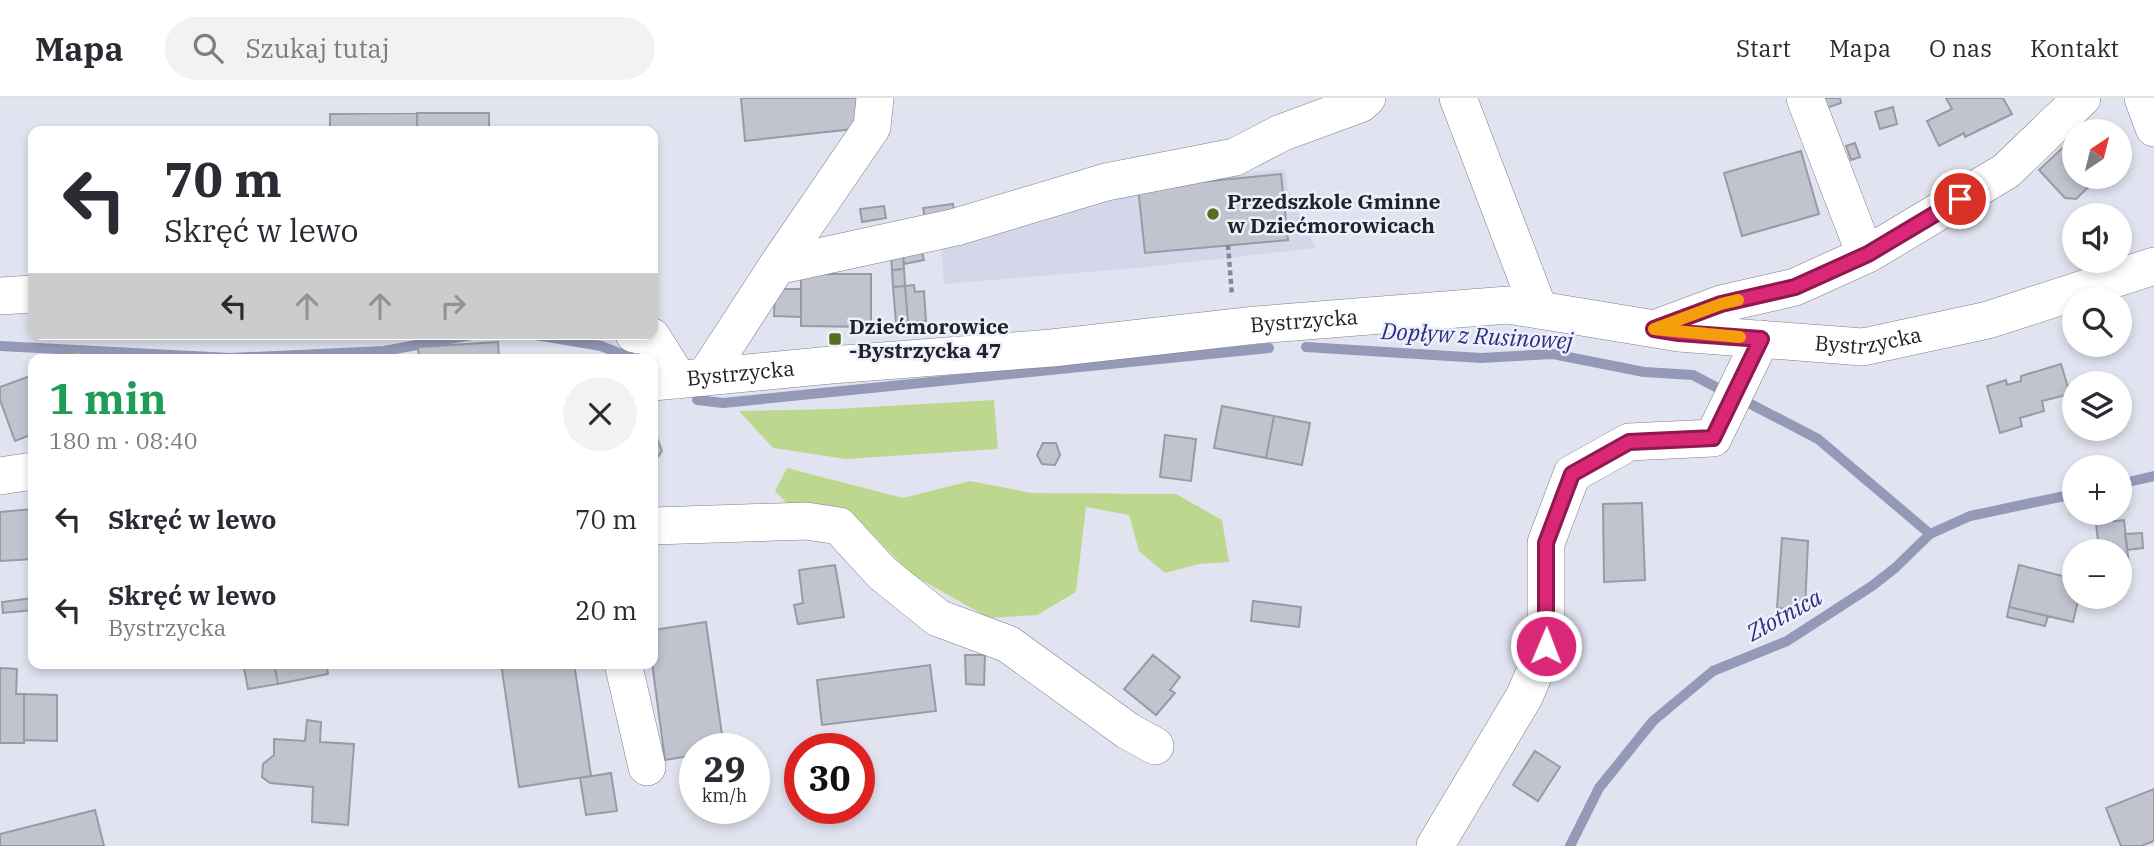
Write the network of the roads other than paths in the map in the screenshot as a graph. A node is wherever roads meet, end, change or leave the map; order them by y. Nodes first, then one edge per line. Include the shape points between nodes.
1 (875, 98) edge
2 (1367, 98) edge
3 (1458, 98) edge
4 (1805, 98) edge
5 (2082, 98) edge
6 (2143, 98) edge
7 (2154, 128) edge
8 (1865, 254) junction
9 (778, 266) junction
10 (2154, 267) edge
11 (28, 294) edge
12 (0, 296) edge
13 (1539, 310) junction
14 (1654, 329) junction
15 (1761, 339) junction
16 (654, 340) edge
17 (679, 380) edge
18 (28, 472) edge
19 (0, 476) edge
20 (658, 526) edge
21 (624, 669) edge
22 (1156, 746) dead end
23 (647, 767) dead end
24 (1435, 846) edge

1 - 9 street via 872,127
2 - 9 street via 1235,157 1106,182 956,227
3 - 13 street
4 - 8 street
5 - 8 street via 2006,171
6 - 7 street
8 - 14 street via 1795,287 1721,304
9 - 17 street
10 - 15 street, Bystrzycka via 1987,320 1863,347
11 - 12 street
13 - 14 street, Bystrzycka
13 - 17 street, Bystrzycka via 1507,305 1268,324
14 - 15 street, Bystrzycka
15 - 24 street via 1713,438 1629,442 1572,474 1546,543 1546,646 1524,697
16 - 17 street
18 - 19 street
20 - 22 street via 806,520 839,526 882,573 938,618 1008,644 1128,731
21 - 23 street

